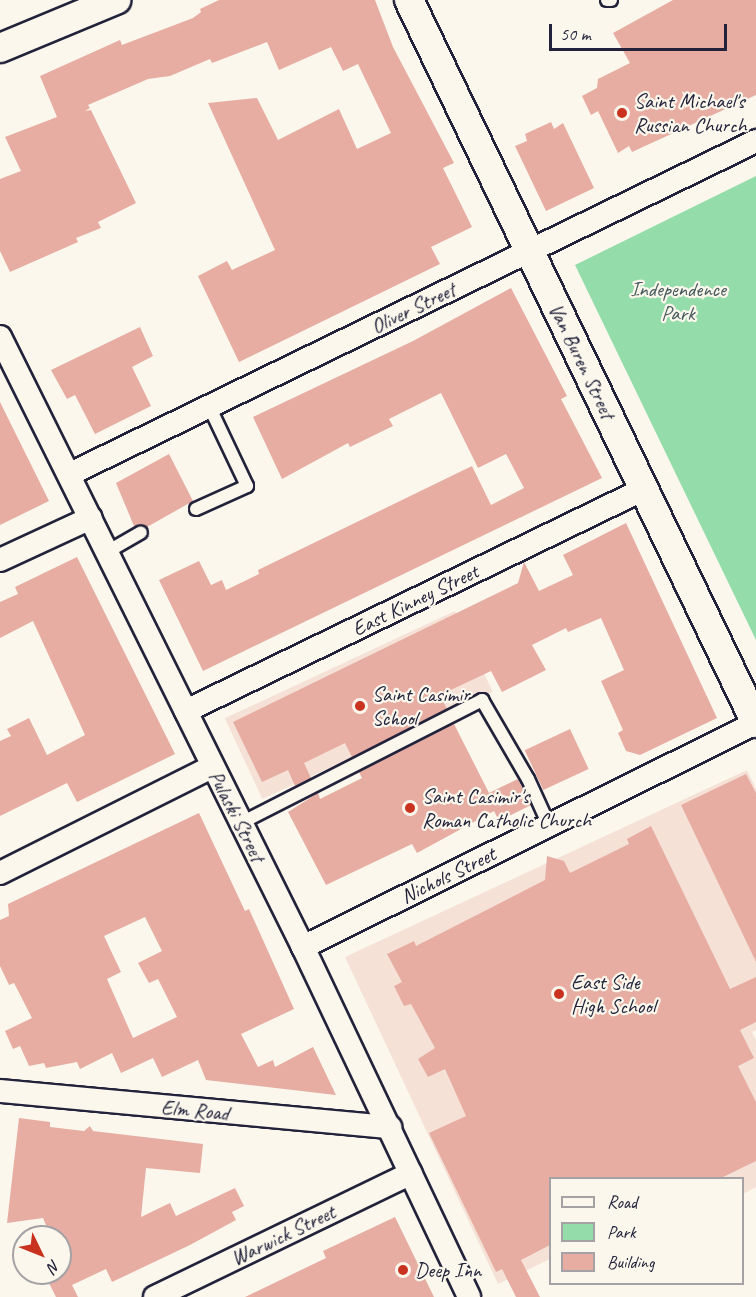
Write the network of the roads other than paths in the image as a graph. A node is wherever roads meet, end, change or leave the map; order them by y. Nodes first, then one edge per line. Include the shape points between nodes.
1 (116, 0) edge
2 (409, 0) edge
3 (0, 48) edge
4 (756, 141) edge
5 (530, 252) junction
6 (0, 337) edge
7 (208, 406) junction
8 (70, 474) junction
9 (644, 489) junction
10 (196, 509) dead end
11 (91, 518) junction
12 (141, 532) dead end
13 (107, 552) junction
14 (0, 560) edge
15 (186, 711) junction
16 (756, 723) edge
17 (212, 767) junction
18 (241, 823) junction
19 (549, 825) junction
20 (0, 873) edge
21 (303, 947) junction
22 (0, 1090) edge
23 (390, 1127) junction
24 (411, 1173) junction
25 (155, 1297) edge
26 (469, 1297) edge

1 - 3 street
2 - 5 street, Van Buren Street
4 - 5 street, Oliver Street
5 - 7 street, Oliver Street
5 - 9 street, Van Buren Street
6 - 8 street, Pulaski Street
7 - 8 street, Oliver Street
7 - 10 lane via 247,486
8 - 11 street, Pulaski Street
9 - 15 street, East Kinney Street
9 - 16 street, Van Buren Street
11 - 13 street, Pulaski Street
11 - 14 street
12 - 13 lane
13 - 15 street, Pulaski Street
15 - 17 street, Pulaski Street
16 - 19 street, Nichols Street
17 - 18 street, Pulaski Street
17 - 20 street
18 - 19 lane via 482,700 528,779
18 - 21 street, Pulaski Street
19 - 21 street, Nichols Street
21 - 23 street, Pulaski Street
22 - 23 street, Elm Road
23 - 24 street, Pulaski Street
24 - 25 street, Warwick Street
24 - 26 street, Pulaski Street

